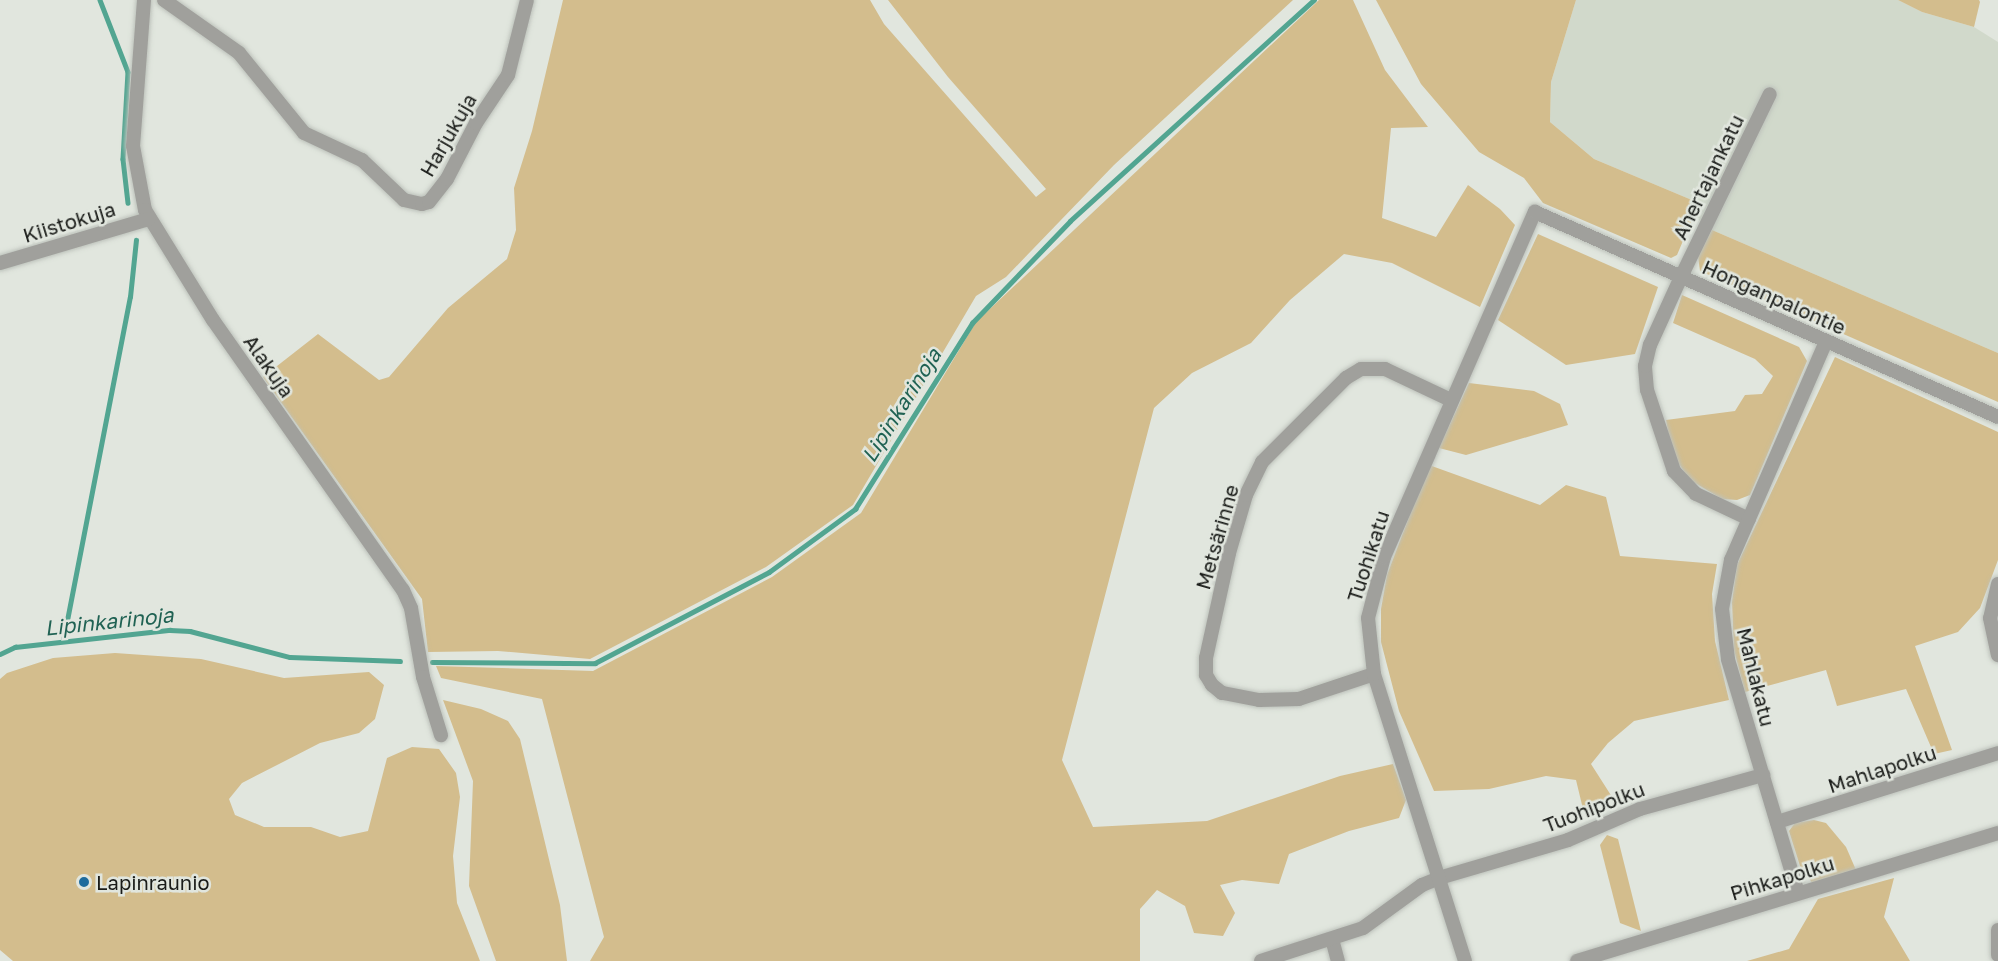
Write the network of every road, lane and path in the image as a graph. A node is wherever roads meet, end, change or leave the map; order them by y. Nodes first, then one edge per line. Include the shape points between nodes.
1 (144, 0) edge
2 (164, 0) edge
3 (527, 0) edge
4 (1770, 94) dead end
5 (1534, 212) joint
6 (149, 219) junction
7 (0, 263) edge
8 (1681, 277) junction
9 (1826, 341) junction
10 (1451, 400) junction
11 (1998, 417) edge
12 (1749, 519) junction
13 (1998, 584) edge
14 (1998, 656) edge
15 (1374, 674) junction
16 (441, 735) dead end
17 (1998, 753) edge
18 (1762, 775) junction
19 (1777, 822) junction
20 (1998, 833) edge
21 (1439, 878) junction
22 (1798, 893) junction
23 (1998, 930) edge
24 (1332, 939) junction
25 (1998, 955) edge
26 (1263, 961) edge
27 (1338, 961) edge
28 (1465, 961) edge
29 (1577, 961) edge

1 - 6 street, Alakuja via 133,146 136,180
2 - 3 street, Harjukuja via 239,53 304,133 362,160 404,200 422,204 429,202 447,179 476,123 508,75
4 - 8 street, Ahertajankatu
5 - 8 street, Honganpalontie
5 - 10 street, Tuohikatu
6 - 7 street, Kiistokuja
6 - 16 street, Alakuja via 213,320 403,590 411,608 423,677
8 - 9 street, Honganpalontie
8 - 12 street, Ahertajankatu via 1647,356 1647,390 1668,460 1679,479 1709,501
9 - 11 street, Honganpalontie
9 - 12 street, Mahlakatu
10 - 15 street, Tuohikatu via 1372,591 1368,618
10 - 15 street, Metsärinne via 1386,369 1361,369 1346,378 1262,462 1246,495 1229,552 1206,658 1206,675 1212,685 1222,693 1258,700 1299,699
12 - 18 street, Mahlakatu via 1727,574 1723,628
13 - 14 street via 1990,618
15 - 21 street, Tuohikatu
17 - 19 street, Mahlapolku
18 - 19 street, Mahlakatu
18 - 21 street, Tuohipolku via 1640,809 1568,840
19 - 22 street, Mahlakatu
20 - 22 street, Pihkapolku
21 - 24 street, Tuohipolku via 1422,885 1363,928
21 - 28 street, Tuohikatu
22 - 29 street, Pihkapolku
23 - 25 street
24 - 26 street, Tuohipolku
24 - 27 street

